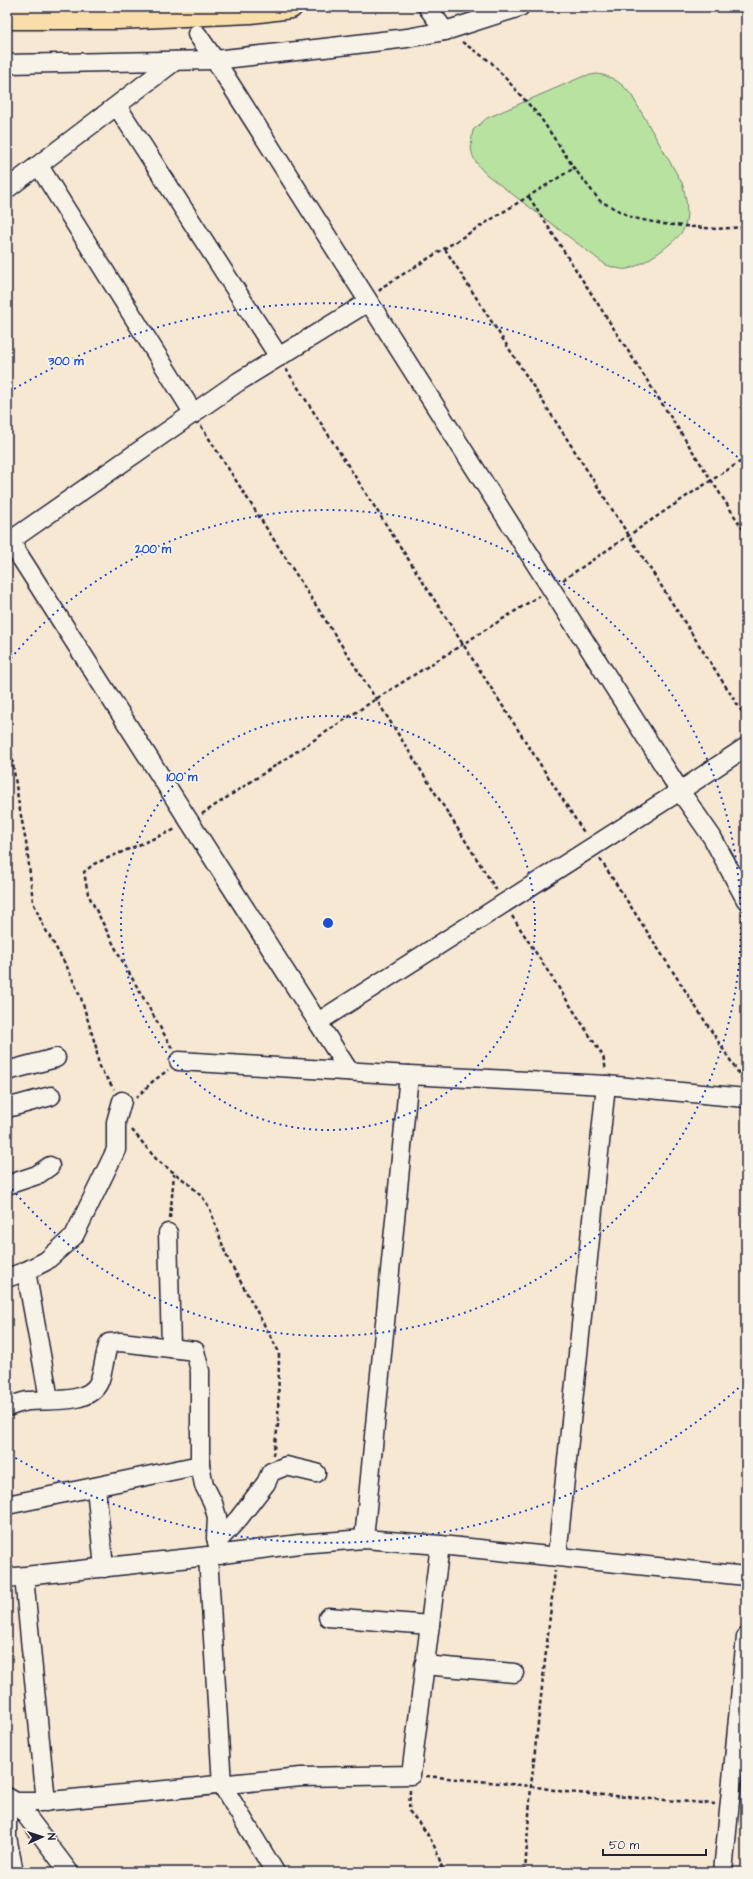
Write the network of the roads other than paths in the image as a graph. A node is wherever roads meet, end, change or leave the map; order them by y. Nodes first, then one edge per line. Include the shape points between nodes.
1 (291, 7) edge
2 (520, 7) edge
3 (428, 8) dead end
4 (7, 18) edge
5 (445, 31) junction
6 (198, 34) dead end
7 (215, 60) junction
8 (175, 61) junction
9 (7, 64) edge
10 (118, 106) junction
11 (39, 166) junction
12 (7, 189) edge
13 (368, 302) junction
14 (279, 357) junction
15 (194, 414) junction
16 (8, 542) edge
17 (746, 747) edge
18 (680, 791) junction
19 (746, 900) edge
20 (318, 1022) junction
21 (56, 1058) dead end
22 (180, 1061) road end
23 (7, 1071) edge
24 (349, 1071) junction
25 (409, 1076) junction
26 (606, 1085) junction
27 (52, 1096) dead end
28 (746, 1098) edge
29 (121, 1106) road end
30 (7, 1108) edge
31 (50, 1166) dead end
32 (7, 1185) edge
33 (168, 1233) dead end
34 (26, 1271) junction
35 (7, 1278) edge
36 (171, 1348) junction
37 (49, 1399) junction
38 (7, 1407) edge
39 (200, 1465) junction
40 (316, 1473) dead end
41 (96, 1487) junction
42 (7, 1505) edge
43 (364, 1539) junction
44 (440, 1545) junction
45 (215, 1551) junction
46 (557, 1556) junction
47 (104, 1568) junction
48 (746, 1576) edge
49 (15, 1577) edge
50 (328, 1617) dead end
51 (430, 1625) junction
52 (746, 1637) edge
53 (424, 1665) junction
54 (514, 1673) dead end
55 (222, 1785) junction
56 (11, 1799) edge
57 (46, 1802) junction
58 (14, 1872) edge
59 (69, 1872) edge
60 (275, 1872) edge
61 (723, 1872) edge

1 - 4 highway via 251,12 118,18
2 - 5 street
3 - 5 street
5 - 7 street via 407,38
6 - 7 street
7 - 8 street
7 - 13 street
8 - 9 street
8 - 10 street
10 - 11 street
10 - 14 street
11 - 12 street
11 - 15 street
13 - 14 street
13 - 18 street
14 - 15 street via 238,382
15 - 16 street
16 - 20 street
17 - 18 street
18 - 19 street via 712,837
18 - 20 street
20 - 24 street
21 - 23 street
22 - 24 street
24 - 25 street
25 - 26 street
25 - 43 street
26 - 28 street
26 - 46 street
27 - 30 street
29 - 34 street via 116,1122 116,1150 74,1236 46,1261
31 - 32 street via 37,1175
33 - 36 street
34 - 35 street
34 - 37 street
36 - 37 street via 120,1342 109,1344 100,1381 95,1390 74,1398
36 - 39 street via 195,1351 200,1371
37 - 38 street via 26,1401
39 - 41 street
39 - 45 street via 204,1485 217,1517
40 - 45 street via 286,1466 271,1472 266,1483
41 - 42 street
41 - 47 street
43 - 44 street
43 - 45 street
44 - 46 street
44 - 51 street
45 - 47 street
45 - 55 street
46 - 48 street
47 - 49 street
49 - 57 street
50 - 51 street
51 - 53 street
52 - 61 street
53 - 54 street
53 - 55 street via 410,1775 300,1777
55 - 57 street
55 - 60 street
56 - 57 street
56 - 58 street via 7,1814
56 - 59 street

